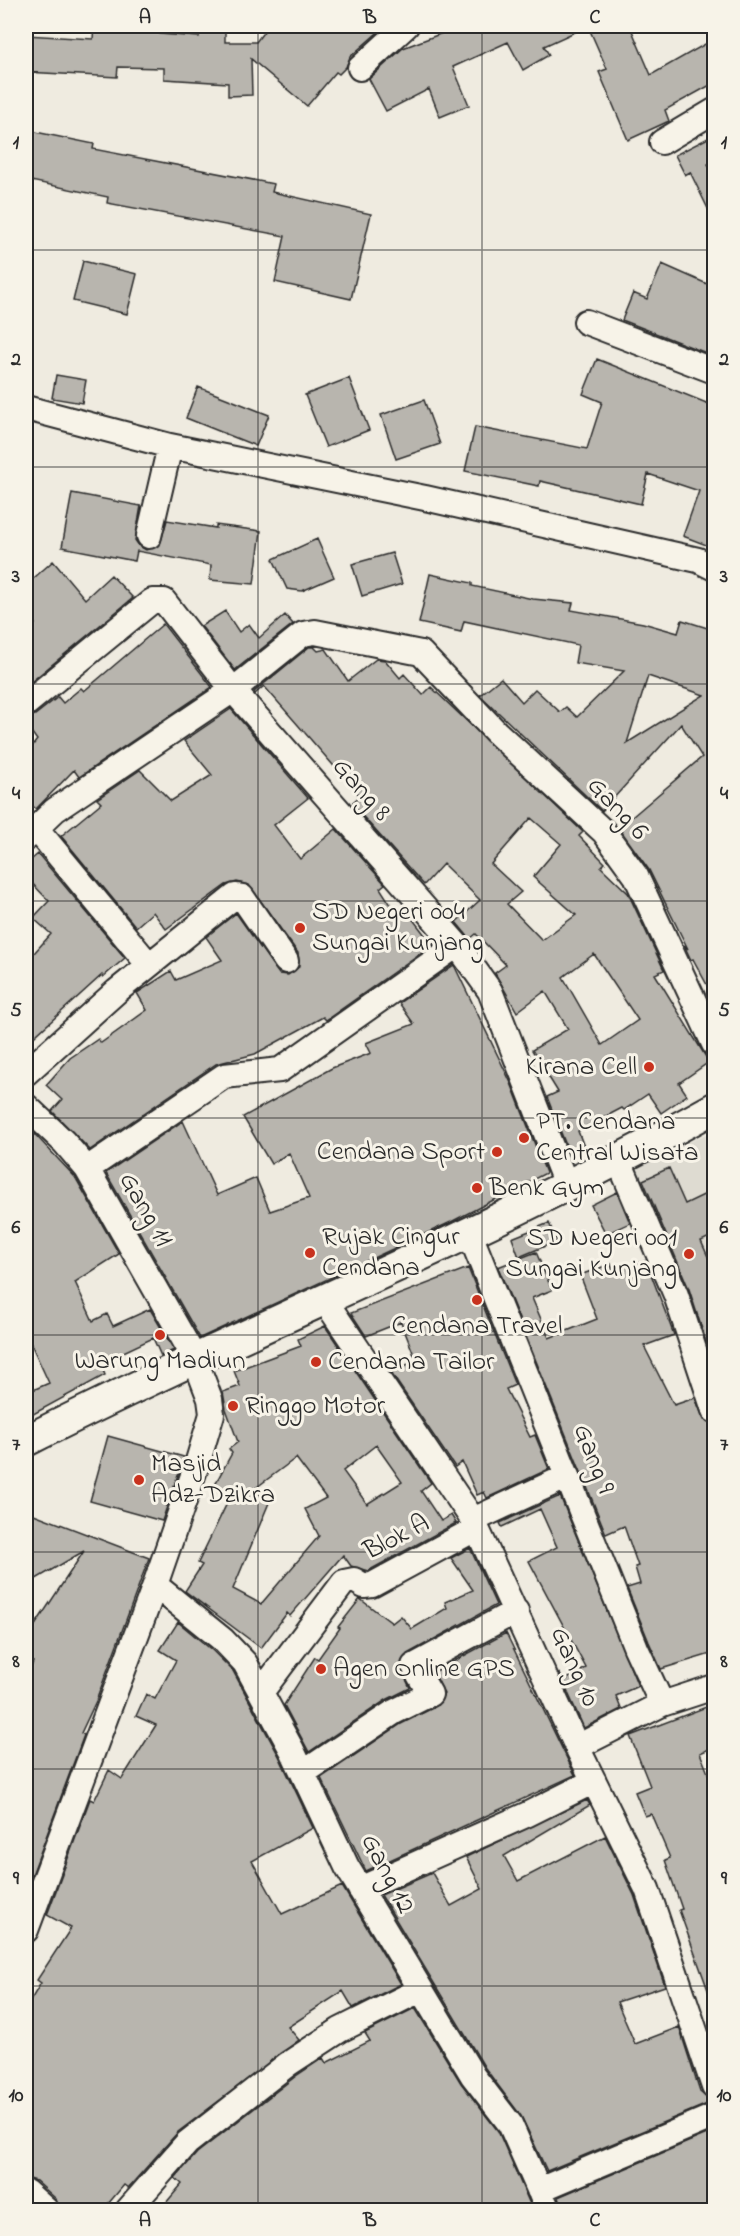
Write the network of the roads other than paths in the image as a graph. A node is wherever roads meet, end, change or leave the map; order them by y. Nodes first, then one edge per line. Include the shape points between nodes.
1 (406, 26) edge
2 (360, 68) dead end
3 (714, 111) edge
4 (662, 142) dead end
5 (586, 322) dead end
6 (714, 371) edge
7 (26, 408) edge
8 (170, 446) junction
9 (149, 536) dead end
10 (714, 568) edge
11 (233, 690) junction
12 (26, 704) edge
13 (30, 833) edge
14 (457, 945) junction
15 (286, 961) dead end
16 (149, 965) junction
17 (714, 1044) edge
18 (26, 1073) edge
19 (26, 1106) edge
20 (714, 1108) edge
21 (619, 1161) junction
22 (87, 1169) junction
23 (567, 1187) junction
24 (470, 1234) junction
25 (324, 1299) junction
26 (194, 1357) junction
27 (713, 1398) edge
28 (29, 1432) edge
29 (568, 1476) junction
30 (475, 1524) junction
31 (154, 1585) junction
32 (516, 1611) junction
33 (714, 1687) edge
34 (262, 1691) junction
35 (662, 1704) junction
36 (577, 1748) junction
37 (303, 1773) junction
38 (594, 1781) junction
39 (360, 1889) junction
40 (26, 1930) edge
41 (420, 1990) junction
42 (714, 2088) edge
43 (714, 2115) edge
44 (26, 2192) edge
45 (543, 2200) edge
46 (46, 2211) edge
47 (128, 2211) edge

1 - 2 street
3 - 4 street
5 - 6 street
7 - 8 street
8 - 9 street
8 - 10 street via 425,498 698,560
11 - 12 street, Gang 8 via 164,601 156,600
11 - 13 street via 55,810
11 - 14 street, Gang 8
11 - 17 street, Gang 6 via 303,634 315,632 421,653 496,732 604,832 636,876
13 - 16 street
14 - 22 street via 280,1070 224,1076
14 - 23 street, Gang 8 via 490,990
15 - 16 street via 238,895
16 - 18 street
19 - 22 street, Gang 11
20 - 21 street
21 - 23 street
21 - 27 street via 676,1295
22 - 26 street, Gang 11
23 - 24 street
24 - 25 street
24 - 29 street, Gang 9
25 - 26 street
25 - 30 street, Gang 10
26 - 28 street
26 - 31 street via 212,1414
29 - 30 street, Blok A
29 - 35 street, Gang 9
30 - 32 street, Gang 10
30 - 34 street, Blok A via 372,1586 354,1580 344,1582
31 - 34 street, Gang 12 via 223,1640 245,1663
31 - 40 street
32 - 36 street, Gang 10
32 - 37 street via 414,1666 430,1694 394,1712
33 - 35 street
34 - 37 street, Gang 12
35 - 36 street
36 - 38 street, Gang 10
37 - 39 street, Gang 12
38 - 39 street
38 - 42 street, Gang 10 via 647,1889
39 - 41 street, Gang 12
41 - 45 street, Gang 12 via 473,2076 510,2124
41 - 47 street via 340,2030 288,2064 187,2143
43 - 45 street
44 - 46 street

